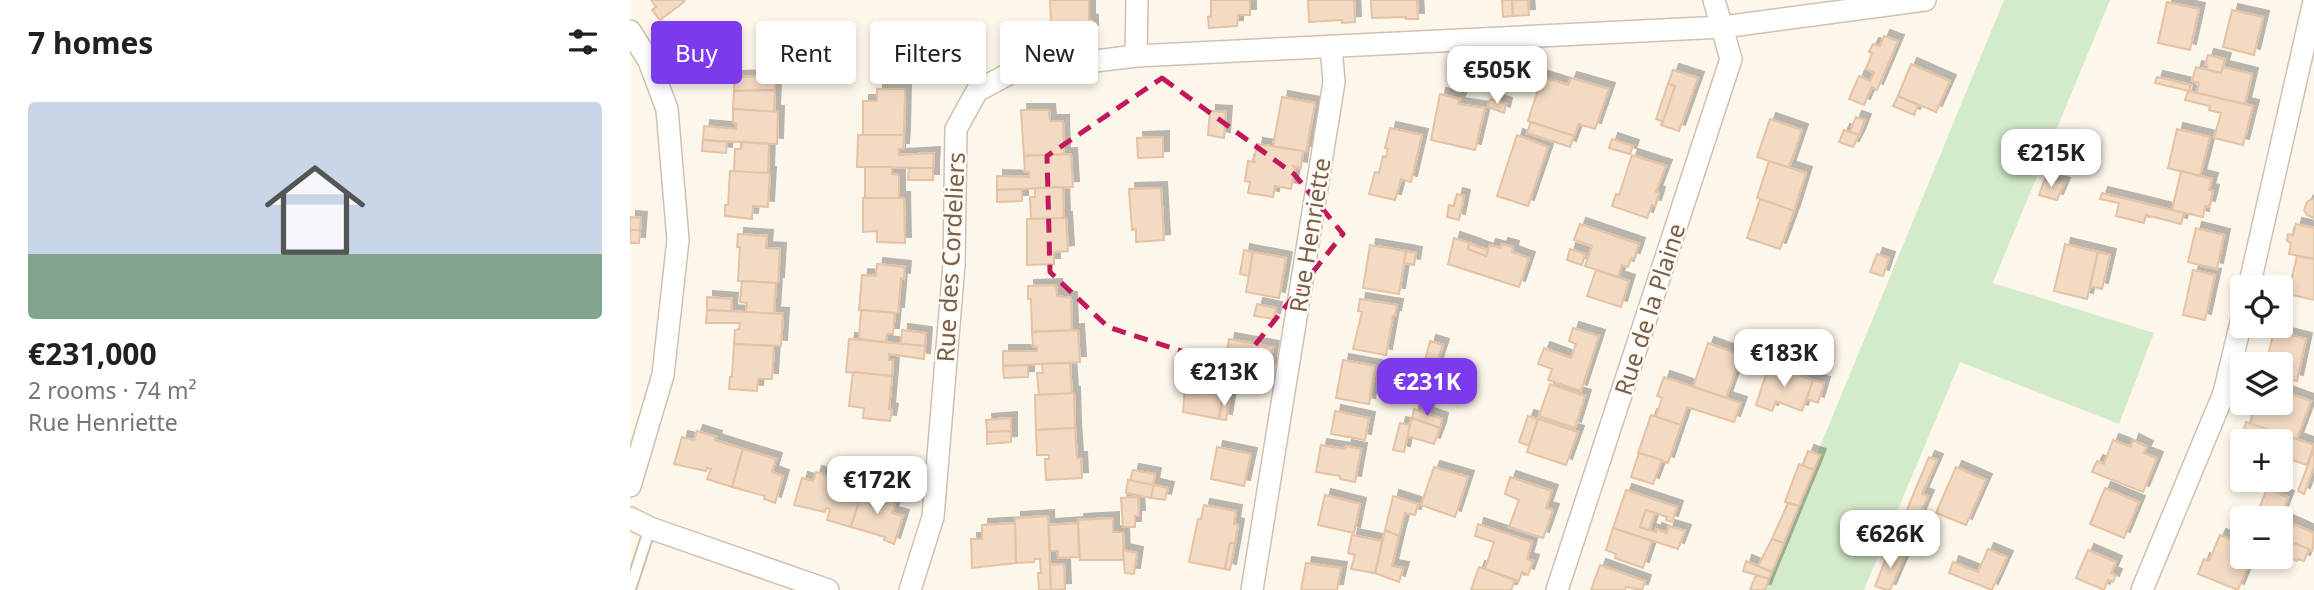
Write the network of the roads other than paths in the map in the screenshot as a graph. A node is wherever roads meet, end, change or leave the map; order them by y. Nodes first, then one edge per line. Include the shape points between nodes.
1 (1137, 0) edge
2 (1714, 0) edge
3 (1925, 0) edge
4 (2314, 1) edge
5 (1723, 27) junction
6 (630, 31) edge
7 (1331, 46) junction
8 (1136, 56) junction
9 (2252, 275) edge
10 (2237, 338) edge
11 (630, 486) edge
12 (630, 518) edge
13 (650, 528) junction
14 (630, 589) edge
15 (828, 590) edge
16 (910, 590) edge
17 (1252, 590) edge
18 (1557, 590) edge
19 (2142, 590) edge

1 - 8 street
2 - 5 street, Rue de la Plaine
3 - 5 street, Rue des Cordeliers
4 - 9 street
5 - 7 street, Rue des Cordeliers
5 - 18 street, Rue de la Plaine via 1731,59
6 - 11 street via 649,61 667,109 678,240 663,375
7 - 8 street, Rue des Cordeliers
7 - 17 street, Rue Henriette via 1334,82
8 - 16 street, Rue des Cordeliers via 1014,71 977,90 956,129 954,264 933,517
10 - 19 street via 2224,393
12 - 13 street
13 - 14 lane
13 - 15 street

